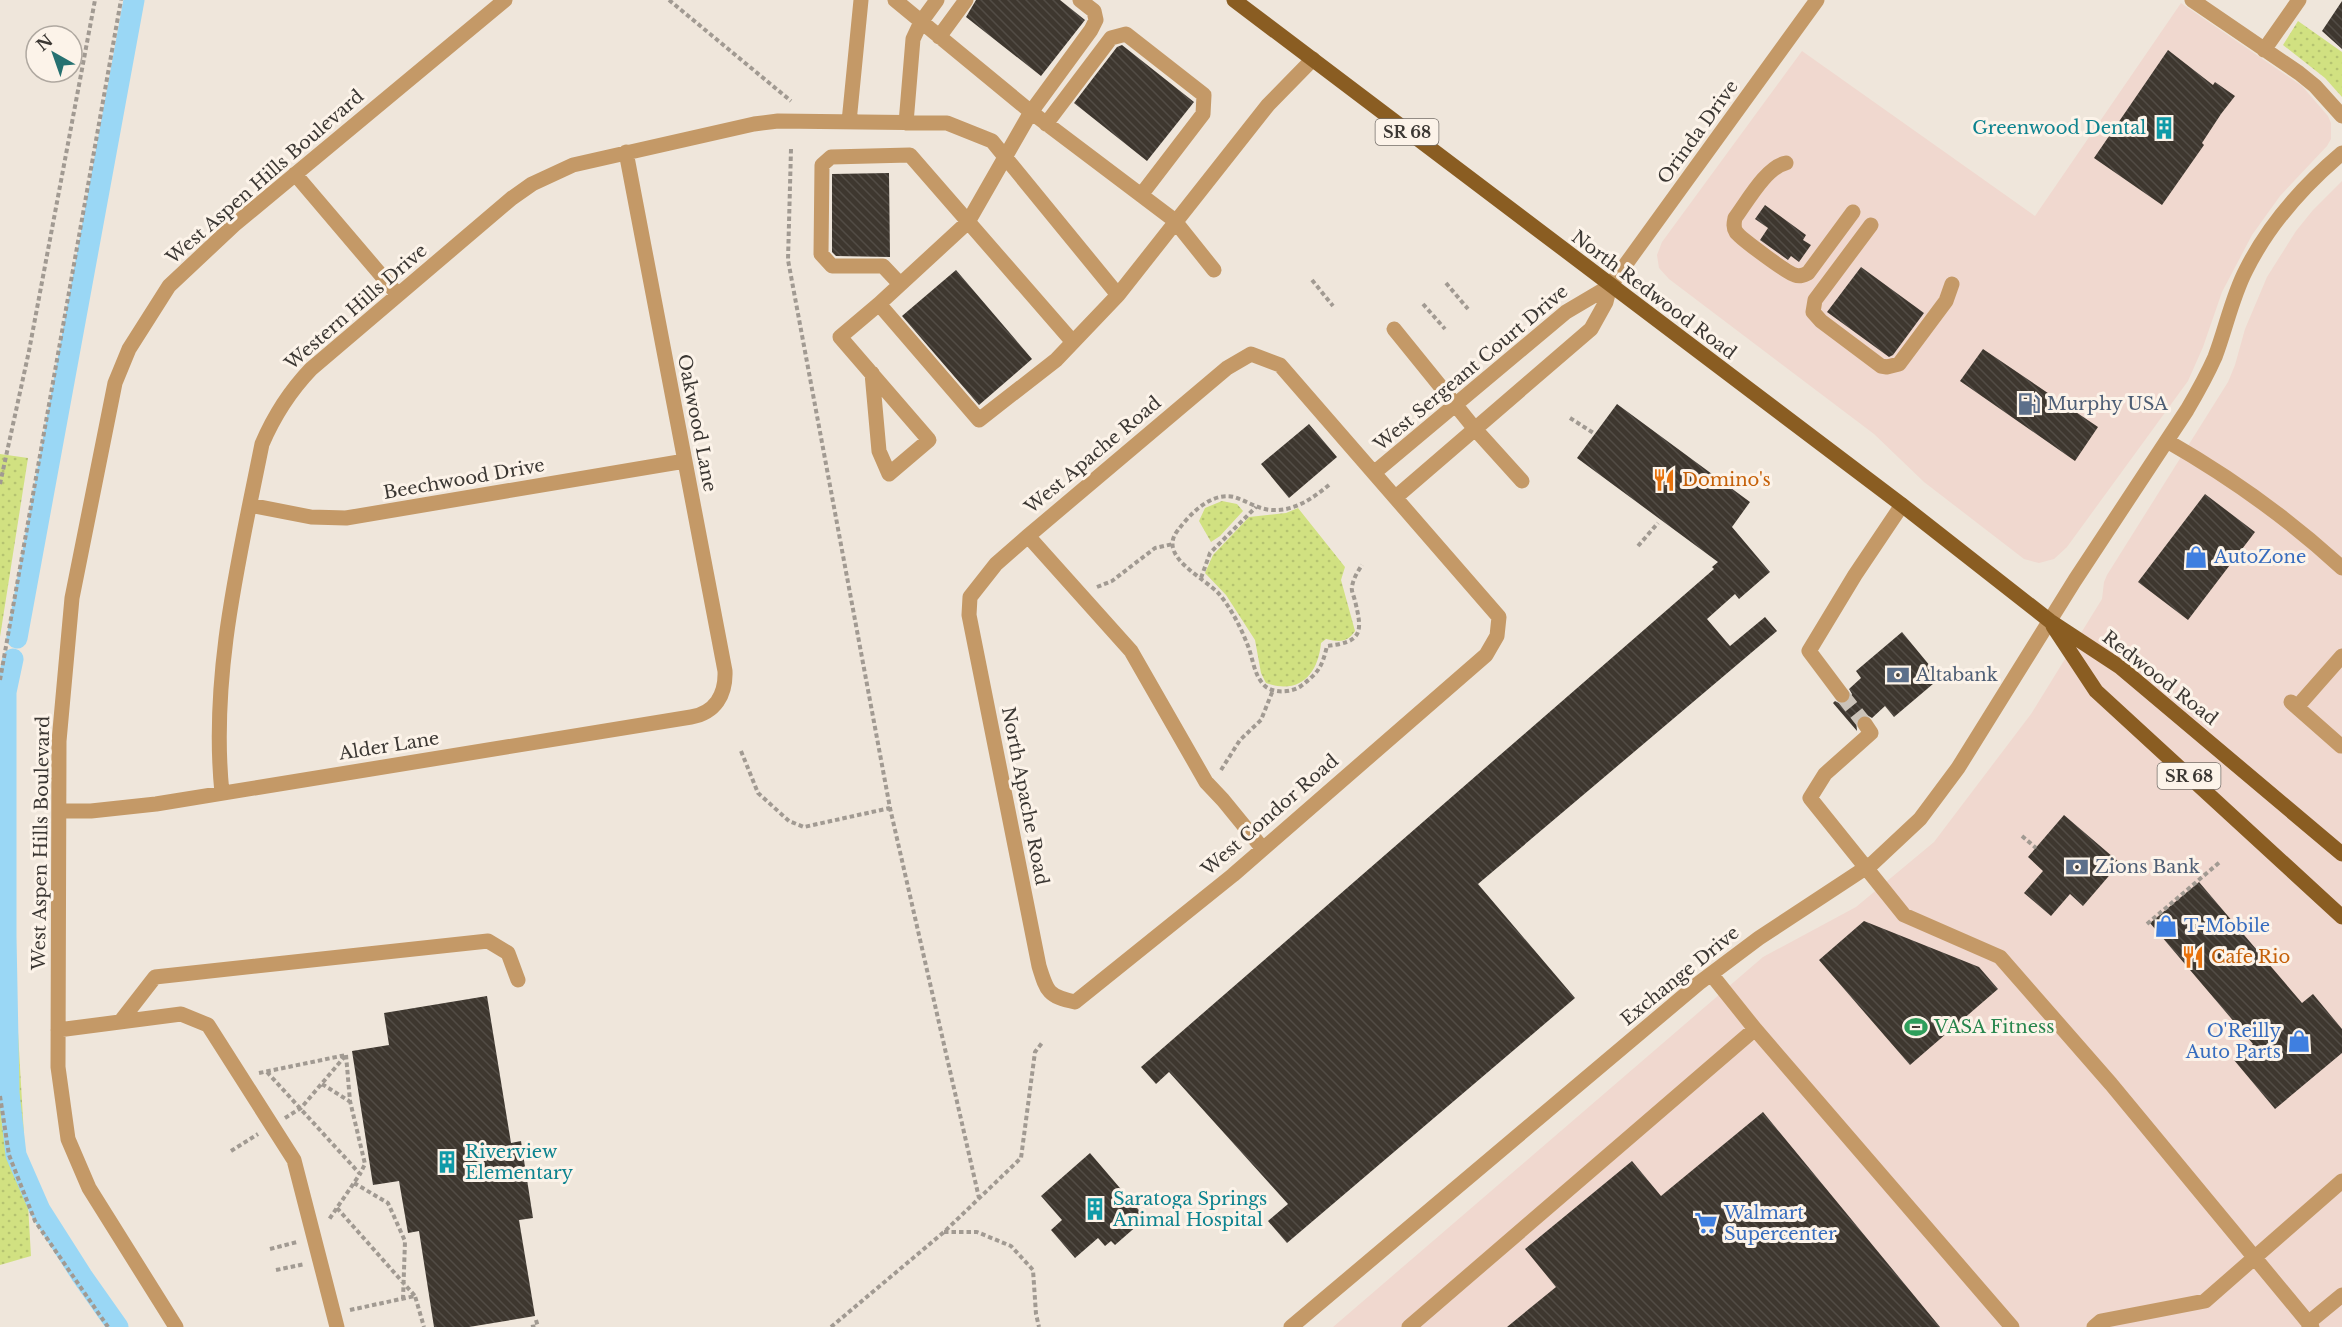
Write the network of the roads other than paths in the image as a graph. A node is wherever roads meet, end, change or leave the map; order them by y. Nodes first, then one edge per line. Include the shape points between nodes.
1 (505, 0) edge
2 (861, 0) edge
3 (895, 0) edge
4 (937, 0) edge
5 (966, 0) edge
6 (1080, 0) edge
7 (1234, 0) edge
8 (1817, 0) edge
9 (2192, 0) edge
10 (2299, 0) edge
11 (921, 22) junction
12 (939, 37) junction
13 (2264, 50) junction
14 (1313, 59) junction
15 (1031, 112) junction
16 (2342, 116) edge
17 (849, 122) junction
18 (906, 123) junction
19 (1046, 124) junction
20 (626, 152) junction
21 (2342, 153) edge
22 (1005, 156) junction
23 (1786, 163) dead end
24 (295, 174) junction
25 (1141, 195) junction
26 (1853, 212) dead end
27 (1174, 220) junction
28 (968, 222) junction
29 (1871, 225) dead end
30 (1214, 270) dead end
31 (900, 284) junction
32 (1952, 284) dead end
33 (1610, 286) junction
34 (398, 295) junction
35 (1118, 295) junction
36 (879, 304) junction
37 (1394, 329) dead end
38 (1072, 341) junction
39 (872, 373) junction
40 (1456, 404) junction
41 (1475, 429) junction
42 (2167, 441) junction
43 (685, 461) junction
44 (1375, 472) junction
45 (1522, 481) dead end
46 (1396, 497) junction
47 (250, 505) junction
48 (1902, 505) junction
49 (1028, 536) junction
50 (2342, 568) edge
51 (970, 597) joint
52 (2050, 621) junction
53 (2342, 656) edge
54 (1842, 695) tunnel mouth
55 (719, 700) joint
56 (1865, 724) dead end
57 (2342, 745) edge
58 (222, 793) junction
59 (59, 811) junction
60 (1263, 849) junction
61 (2342, 854) edge
62 (1865, 868) junction
63 (2342, 917) edge
64 (1711, 974) junction
65 (518, 980) dead end
66 (1056, 998) joint
67 (120, 1022) junction
68 (1755, 1029) junction
69 (58, 1030) junction
70 (2342, 1181) edge
71 (2254, 1258) junction
72 (2342, 1295) edge
73 (2310, 1325) edge
74 (176, 1327) edge
75 (337, 1327) edge
76 (1291, 1327) edge
77 (1409, 1327) edge
78 (2012, 1327) edge
79 (2094, 1327) edge

1 - 24 street, West Aspen Hills Boulevard
2 - 17 street
3 - 11 street
4 - 11 street
5 - 12 street
6 - 15 street via 1094,10 1096,20
7 - 14 main road, North Redwood Road / SR 68
8 - 33 street, Orinda Drive
9 - 13 street
10 - 13 street
11 - 12 street
11 - 18 street via 914,39
12 - 15 street
13 - 16 street via 2315,86
14 - 27 street via 1268,105
14 - 33 main road, North Redwood Road / SR 68
15 - 19 street
15 - 22 street
17 - 18 street, Western Hills Drive
17 - 20 street, Western Hills Drive via 754,124
18 - 22 street, Western Hills Drive via 947,123 992,141
19 - 25 street
19 - 25 street via 1111,38 1126,34 1204,95 1203,114
20 - 34 street, Western Hills Drive via 573,165 532,184
20 - 43 street, Oakwood Lane
21 - 42 street, Exchange Drive via 2280,214 2261,244 2231,305 2203,384
22 - 28 street
22 - 35 street, Western Hills Drive
23 - 26 street via 1769,172 1736,218 1734,228 1741,237 1792,274 1803,276
24 - 34 street
24 - 59 street, West Aspen Hills Boulevard via 169,286 129,349 115,383 72,598 59,741
25 - 27 street
27 - 30 street
27 - 35 street
28 - 31 street
28 - 31 street via 910,155 831,157 822,165 821,254 832,267 883,266
28 - 38 street
29 - 32 street via 1815,300 1813,312 1881,366 1899,364 1946,301
31 - 36 street
33 - 40 street, West Sergeant Court Drive via 1566,312
33 - 41 street via 1591,329
33 - 48 main road, North Redwood Road / SR 68
34 - 47 street, Western Hills Drive via 311,369 286,398 262,444
35 - 38 street
36 - 38 street via 978,420 1056,360
36 - 39 street via 840,337
37 - 40 street
39 - 39 street via 929,440 889,474 879,451
40 - 41 street
40 - 44 street, West Sergeant Court Drive
41 - 45 street
41 - 46 street
42 - 50 street via 2257,498
42 - 52 street, Exchange Drive
43 - 47 street, Beechwood Drive via 346,518 303,516
43 - 55 street, Oakwood Lane via 725,671 726,681
44 - 46 street
44 - 49 street, West Apache Road via 1280,365 1251,354 1227,368
46 - 60 street, West Condor Road via 1499,617 1497,636 1486,655
47 - 58 street, Western Hills Drive via 225,648 218,727
48 - 52 main road, North Redwood Road / SR 68
48 - 54 street via 1809,651
49 - 51 street, West Apache Road via 996,564
49 - 60 street via 1131,651 1206,782
51 - 66 street, North Apache Road via 969,615 1039,966 1045,986
52 - 61 main road, Redwood Road / SR 68 via 2120,667
52 - 62 street, Exchange Drive via 1940,794 1897,842
52 - 63 main road, SR 68 via 2096,691
53 - 57 street via 2294,705
55 - 58 street, Alder Lane via 707,712 691,717
56 - 62 street via 1871,733 1825,774 1810,798
58 - 59 street, Alder Lane via 124,808
59 - 69 street, West Aspen Hills Boulevard
60 - 66 street, West Condor Road via 1075,1002
62 - 64 street, Exchange Drive
62 - 71 street via 1904,915 2000,957
64 - 68 street
64 - 76 street, Exchange Drive
65 - 67 street via 508,952 488,941 154,977
67 - 69 street
67 - 75 street via 181,1014 208,1025 294,1160
68 - 77 street
68 - 78 street
69 - 74 street, West Aspen Hills Boulevard via 58,1067 68,1139 89,1188
70 - 71 street
71 - 73 street
71 - 79 street via 2205,1301 2101,1321
72 - 73 street

